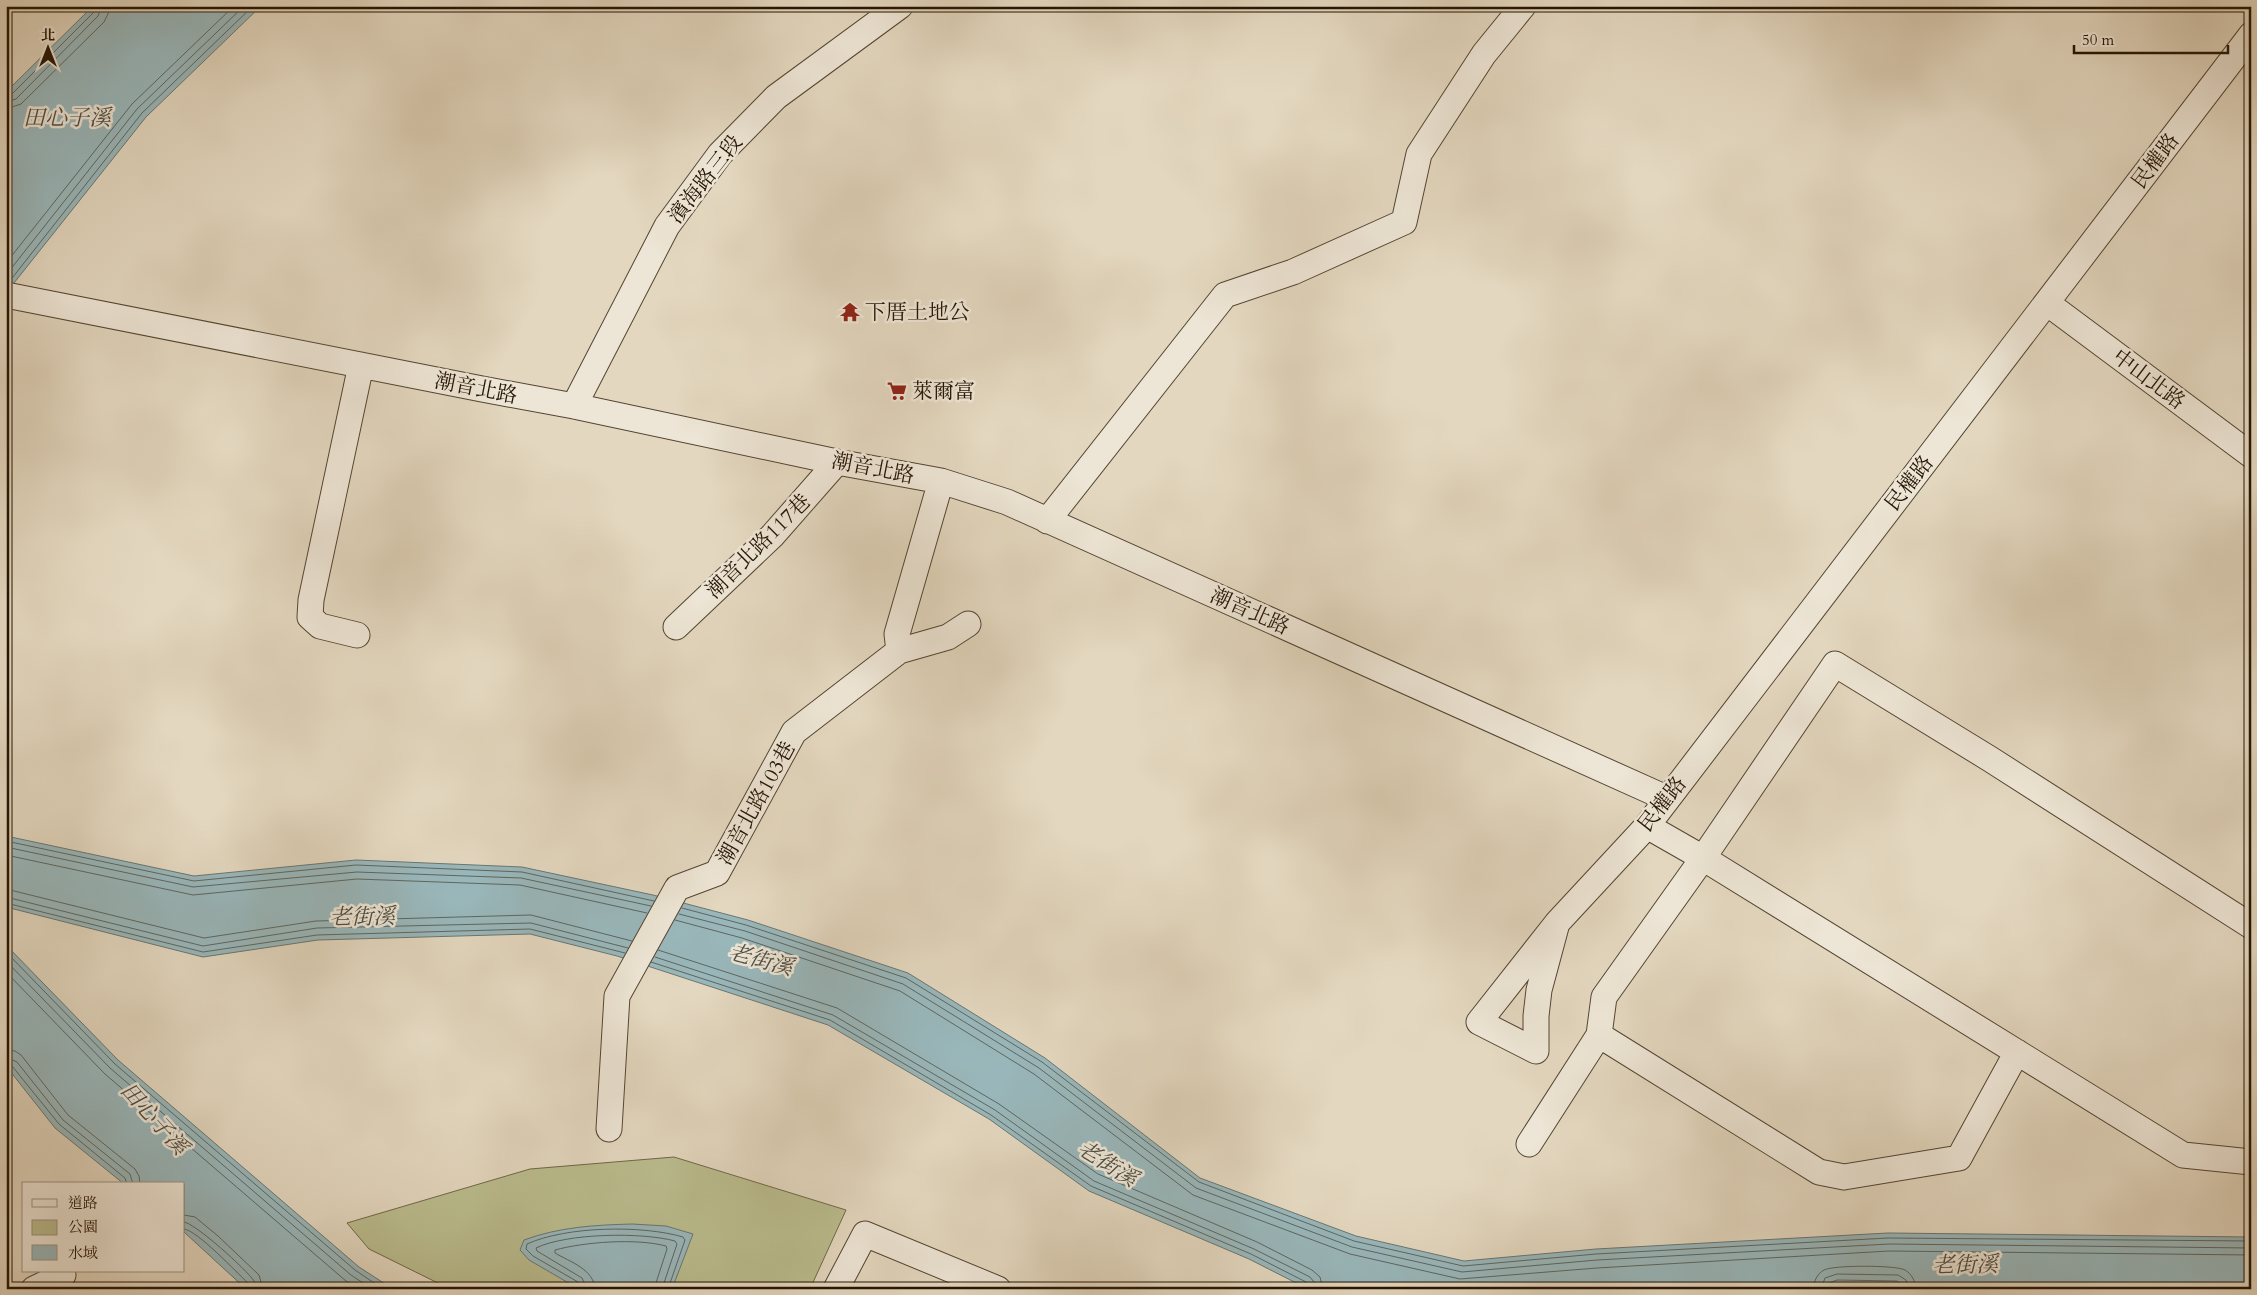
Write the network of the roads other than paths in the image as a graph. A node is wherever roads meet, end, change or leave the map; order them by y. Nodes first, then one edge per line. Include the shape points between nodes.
1 (900, 6) edge
2 (1523, 6) edge
3 (2251, 35) edge
4 (17, 297) edge
5 (2047, 303) junction
6 (361, 365) junction
7 (574, 406) junction
8 (2251, 454) edge
9 (837, 462) junction
10 (941, 481) junction
11 (1047, 521) junction
12 (968, 624) dead end
13 (676, 627) dead end
14 (357, 635) dead end
15 (899, 651) junction
16 (1666, 798) junction
17 (1646, 826) junction
18 (1703, 858) junction
19 (1558, 924) junction
20 (2251, 926) edge
21 (1599, 1035) junction
22 (2017, 1052) junction
23 (609, 1129) dead end
24 (1530, 1144) dead end
25 (2251, 1162) edge
26 (62, 1275) dead end
27 (34, 1289) edge
28 (836, 1289) edge
29 (998, 1289) edge

1 - 7 street, 濱海路三段 via 776,97 720,154 667,226
2 - 11 street via 1484,54 1419,154 1404,222 1294,272 1225,295
3 - 5 street, 民權路
4 - 6 street, 潮音北路
5 - 8 street, 中山北路
5 - 16 street, 民權路
6 - 7 street, 潮音北路
6 - 14 street via 310,617 320,626
7 - 9 street, 潮音北路
9 - 10 street, 潮音北路
9 - 13 street, 潮音北路117巷 via 772,536
10 - 11 street, 潮音北路 via 1007,502
10 - 15 street via 898,634
11 - 16 street, 潮音北路
12 - 15 street, 潮音北路103巷 via 948,637
15 - 23 street, 潮音北路103巷 via 794,732 717,873 677,888 617,996
16 - 17 street, 民權路
17 - 18 street
17 - 19 street, 民權路
18 - 20 street via 1835,664
18 - 21 street via 1604,997
18 - 22 street
19 - 19 street, 民權路 via 1479,1022 1536,1051 1539,990
21 - 22 street via 1819,1172 1844,1177 1959,1158
21 - 24 street
22 - 25 street via 2183,1155
26 - 27 street
28 - 29 street via 865,1234

